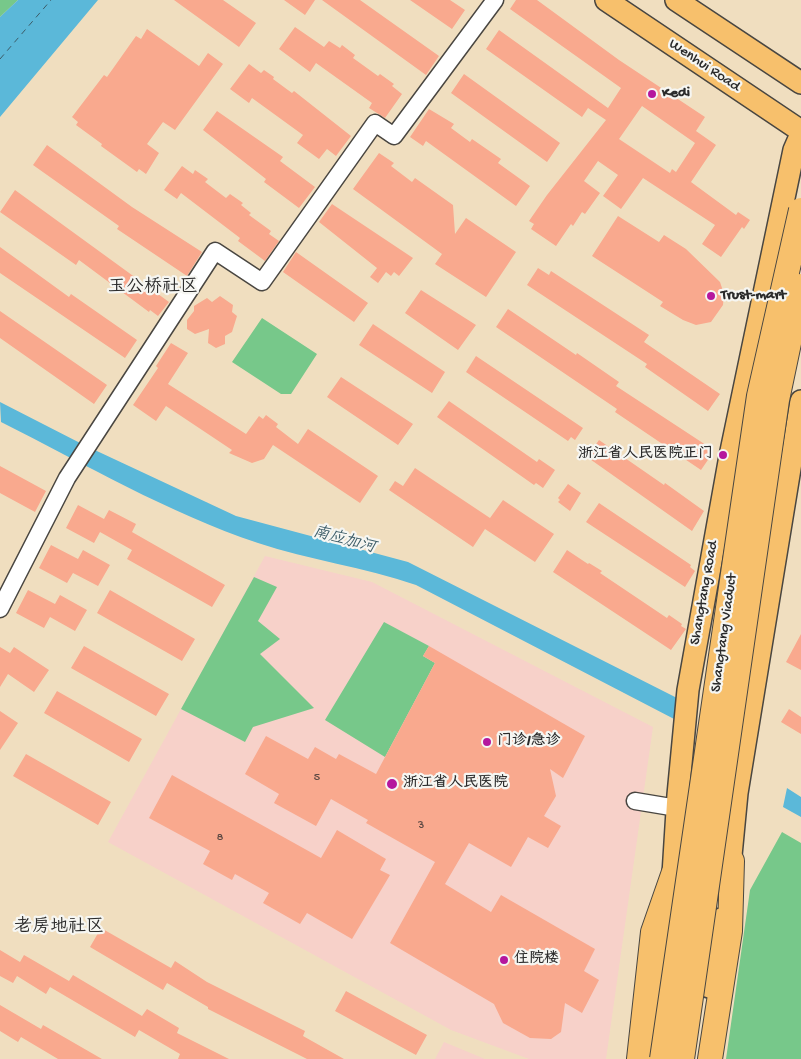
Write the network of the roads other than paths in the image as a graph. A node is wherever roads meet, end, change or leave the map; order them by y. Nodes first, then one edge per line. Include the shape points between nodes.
1 (495, 0) edge
2 (606, 0) edge
3 (676, 0) edge
4 (801, 83) edge
5 (801, 132) edge
6 (801, 210) edge
7 (801, 286) edge
8 (801, 401) edge
9 (0, 609) edge
10 (635, 802) dead end
11 (677, 808) junction
12 (732, 861) junction
13 (674, 872) junction
14 (631, 1059) edge
15 (639, 1059) edge
16 (650, 1059) edge
17 (662, 1059) edge
18 (682, 1059) edge
19 (698, 1059) edge
20 (710, 1059) edge
21 (718, 1059) edge

1 - 9 street via 394,136 375,123 262,282 215,251 67,478
2 - 5 main road, Wenhui Road
3 - 4 main road
5 - 11 main road, Shangtang Road via 794,150 730,456 688,690
6 - 17 highway, Shangtang Viaduct, bridge via 759,396
7 - 18 highway, Shangtang Viaduct, bridge via 776,400
8 - 12 main road via 737,793
10 - 11 street
11 - 13 main road, Shangtang Road
12 - 19 main road
12 - 20 highway via 730,931
12 - 21 main road via 743,894
13 - 14 main road via 653,901
13 - 15 highway via 653,932
13 - 16 main road, Shangtang Road

